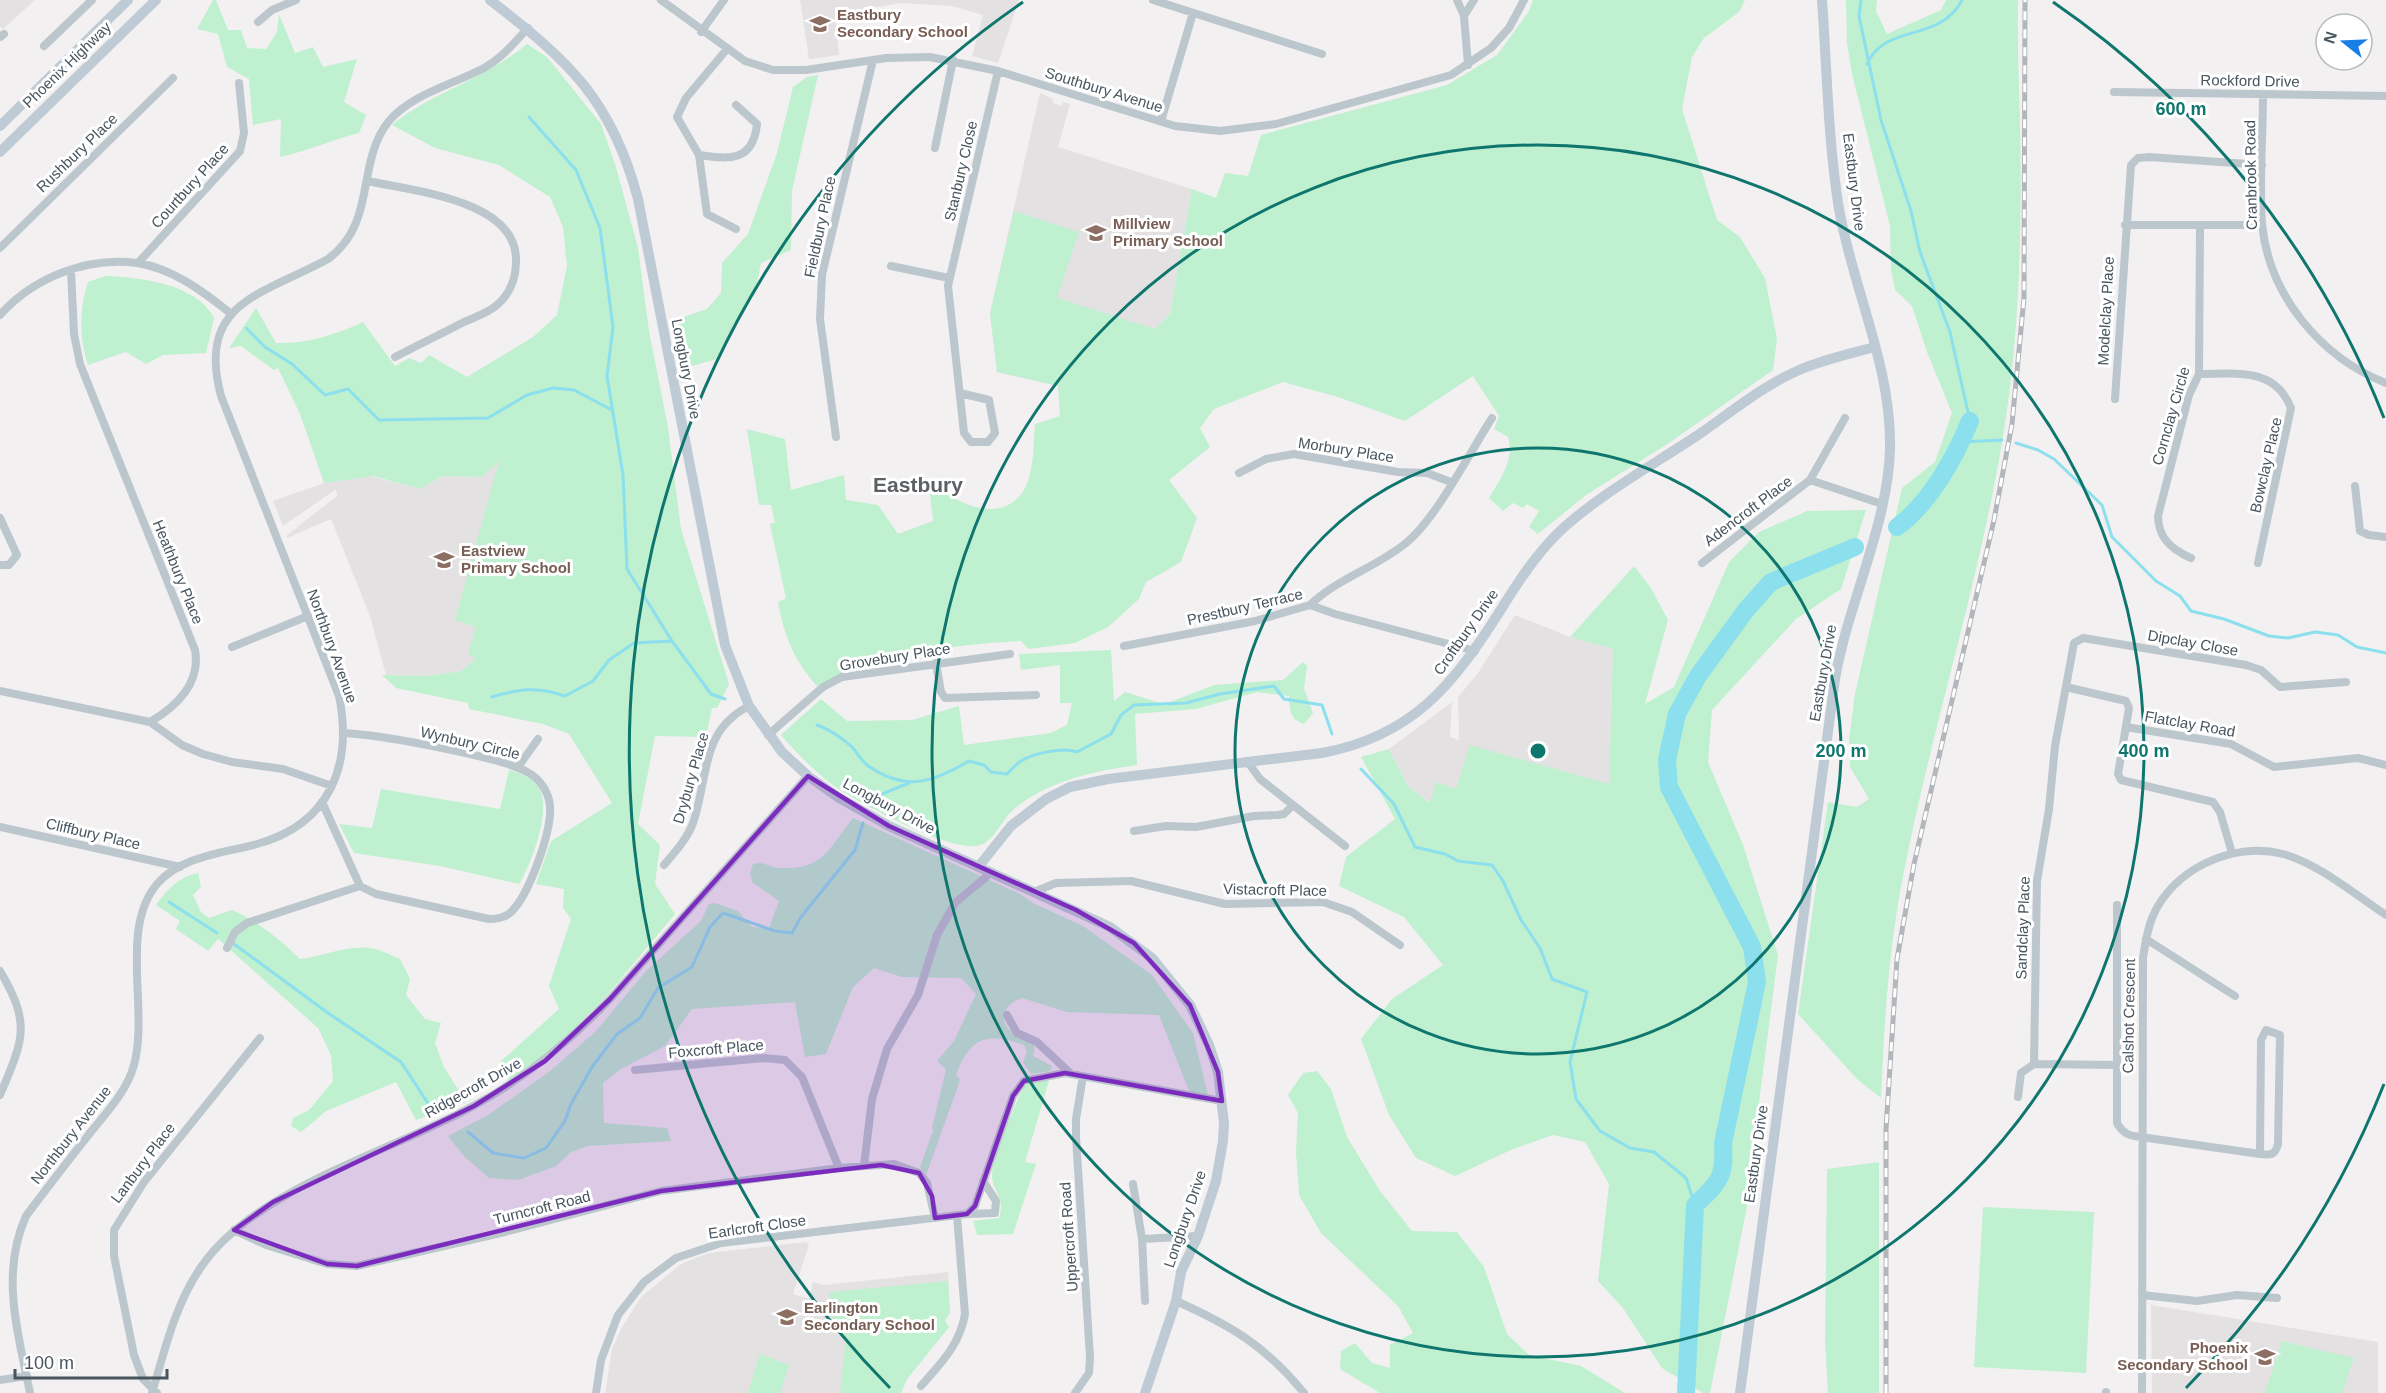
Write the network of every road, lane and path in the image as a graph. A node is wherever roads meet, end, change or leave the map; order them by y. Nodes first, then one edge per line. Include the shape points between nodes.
1 (92, 0) edge
2 (128, 0) edge
3 (156, 0) edge
4 (296, 0) edge
5 (490, 0) edge
6 (661, 0) edge
7 (724, 0) edge
8 (1153, 0) edge
9 (1456, 0) edge
10 (1474, 0) edge
11 (1524, 0) edge
12 (1822, 0) edge
13 (1193, 13) junction
14 (1464, 16) junction
15 (258, 22) dead end
16 (528, 28) junction
17 (701, 32) junction
18 (44, 46) dead end
19 (727, 49) junction
20 (1322, 54) dead end
21 (873, 60) junction
22 (953, 60) junction
23 (1468, 65) junction
24 (998, 71) junction
25 (173, 78) dead end
26 (239, 83) dead end
27 (2114, 92) dead end
28 (2263, 95) junction
29 (2386, 96) edge
30 (736, 105) dead end
31 (1161, 121) junction
32 (0, 126) edge
33 (935, 148) dead end
34 (0, 152) edge
35 (699, 155) junction
36 (2262, 165) junction
37 (368, 181) junction
38 (2125, 225) junction
39 (2262, 225) junction
40 (2200, 226) junction
41 (736, 229) dead end
42 (0, 248) edge
43 (138, 263) junction
44 (891, 267) dead end
45 (71, 270) junction
46 (949, 278) junction
47 (230, 313) junction
48 (0, 315) edge
49 (1875, 347) junction
50 (395, 357) dead end
51 (2199, 374) junction
52 (2386, 382) edge
53 (960, 393) junction
54 (2115, 399) dead end
55 (1492, 418) dead end
56 (1845, 418) dead end
57 (836, 437) dead end
58 (1239, 473) dead end
59 (1810, 480) junction
60 (1451, 482) junction
61 (2355, 486) dead end
62 (1882, 504) junction
63 (1, 522) edge
64 (2386, 537) edge
65 (2191, 558) dead end
66 (1702, 562) dead end
67 (2258, 563) dead end
68 (0, 565) edge
69 (1310, 605) junction
70 (308, 616) junction
71 (1124, 646) dead end
72 (232, 647) dead end
73 (1475, 651) junction
74 (1010, 654) dead end
75 (936, 663) junction
76 (2346, 682) dead end
77 (2066, 687) junction
78 (0, 691) edge
79 (1036, 695) dead end
80 (749, 706) junction
81 (150, 722) junction
82 (2126, 727) junction
83 (345, 733) junction
84 (768, 735) junction
85 (538, 739) dead end
86 (1247, 762) junction
87 (2386, 765) edge
88 (518, 767) junction
89 (808, 776) junction
90 (332, 786) junction
91 (2051, 794) joint
92 (322, 802) junction
93 (1293, 805) junction
94 (0, 827) edge
95 (1134, 831) dead end
96 (1345, 846) dead end
97 (2232, 853) junction
98 (664, 865) dead end
99 (979, 866) junction
100 (180, 867) junction
101 (992, 872) junction
102 (360, 886) junction
103 (1034, 892) junction
104 (2117, 905) dead end
105 (2386, 915) edge
106 (2146, 939) junction
107 (1400, 945) dead end
108 (227, 948) dead end
109 (0, 971) edge
110 (2235, 996) dead end
111 (1007, 1015) dead end
112 (260, 1038) dead end
113 (2034, 1064) junction
114 (2117, 1065) junction
115 (635, 1070) dead end
116 (1072, 1074) junction
117 (1083, 1076) junction
118 (0, 1095) edge
119 (2018, 1097) dead end
120 (1222, 1101) junction
121 (2141, 1137) junction
122 (2260, 1154) junction
123 (864, 1166) junction
124 (839, 1168) junction
125 (983, 1181) junction
126 (1133, 1184) dead end
127 (967, 1214) junction
128 (957, 1216) junction
129 (934, 1218) junction
130 (234, 1230) junction
131 (1198, 1236) junction
132 (1142, 1239) junction
133 (2142, 1295) junction
134 (2277, 1298) dead end
135 (1145, 1300) dead end
136 (1176, 1301) junction
137 (27, 1376) junction
138 (0, 1380) edge
139 (921, 1386) dead end
140 (30, 1393) edge
141 (154, 1393) edge
142 (596, 1393) edge
143 (1075, 1393) edge
144 (1145, 1393) edge
145 (1304, 1393) edge
146 (1740, 1393) edge
147 (2142, 1393) edge

1 - 18 street
2 - 32 street, Phoenix Highway
3 - 34 street, Phoenix Highway
4 - 15 street via 272,10
5 - 16 street, Longbury Drive
6 - 17 street, Southbury Avenue
7 - 17 street
8 - 13 street
9 - 14 street
10 - 14 street
11 - 23 street, Southbury Avenue via 1509,28
12 - 49 street, Eastbury Drive via 1839,209
13 - 20 street
13 - 31 street
14 - 23 street
16 - 37 street via 497,60 400,111 383,131
16 - 80 street, Longbury Drive via 588,88 614,129 631,171 720,625
17 - 19 street, Southbury Avenue
19 - 21 street, Southbury Avenue via 745,61 773,70 806,70
19 - 35 street via 678,112 679,124
21 - 22 street, Southbury Avenue
21 - 57 street, Fieldbury Place via 822,275 820,319
22 - 24 street, Southbury Avenue
22 - 33 street
23 - 31 street, Southbury Avenue via 1416,86 1276,124 1220,131 1190,129
24 - 31 street, Southbury Avenue
24 - 46 street, Stanbury Close
25 - 42 street, Rushbury Place
26 - 43 street, Courtbury Place via 244,133 240,151
27 - 28 street, Rockford Drive
28 - 29 street, Rockford Drive
28 - 36 street, Cranbrook Road
30 - 35 street via 757,124 745,152 733,159
35 - 41 street via 707,214
36 - 38 street, Modelclay Place via 2138,158 2129,172
36 - 39 street, Cranbrook Road
37 - 47 street via 358,223 341,249
37 - 50 street via 483,210 503,227 516,256 511,286 495,307
38 - 40 street
38 - 54 street, Modelclay Place
39 - 40 street
39 - 52 street, Cranbrook Road via 2276,279 2309,329 2353,367
40 - 51 street, Cornclay Circle
43 - 45 street via 107,262
43 - 47 street via 188,283
44 - 46 street
45 - 48 street via 27,290
45 - 81 street, Heathbury Place via 74,334 80,364 195,650 197,667 190,685 168,710
46 - 53 street, Stanbury Close via 948,306
47 - 70 street, Northbury Avenue via 216,347 221,396
49 - 62 street, Eastbury Drive via 1885,392 1890,448
49 - 73 street, Croftbury Drive via 1815,364 1770,385 1577,517 1540,552
51 - 65 street, Cornclay Circle via 2188,395 2158,516 2167,544
51 - 67 street, Bowclay Place via 2261,376 2277,385 2291,408
53 - 53 street, Stanbury Close via 966,439 980,444 988,442 995,433 989,399
55 - 60 street
56 - 59 street, Adencroft Place
58 - 60 street, Morbury Place via 1273,457 1294,454 1398,472 1427,472
59 - 62 street, Adencroft Place
59 - 66 street, Adencroft Place
60 - 69 street via 1423,526 1405,544 1326,590
61 - 64 street via 2360,531
62 - 146 street, Eastbury Drive via 1837,670
63 - 68 street via 17,555 9,565
69 - 71 street, Prestbury Terrace via 1255,621
69 - 73 street, Prestbury Terrace
70 - 72 street
70 - 83 street, Northbury Avenue via 339,696
73 - 86 street, Croftbury Drive via 1426,706 1372,739 1322,753
74 - 75 street, Grovebury Place
75 - 79 street via 945,698
75 - 84 street, Grovebury Place via 832,681
76 - 77 street, Dipclay Close via 2280,687 2261,670 2246,665 2083,638 2071,650
77 - 82 street via 2126,701
77 - 91 street, Dipclay Close
78 - 81 street
80 - 84 street, Longbury Drive
80 - 98 street, Drybury Place via 733,714 719,729 693,823 683,843
81 - 90 street via 182,745 203,754 283,769
82 - 87 street, Flatclay Road via 2231,744 2274,767 2358,758
82 - 97 street via 2118,774 2121,780 2213,802 2220,812
83 - 88 street, Wynbury Circle
83 - 90 street, Northbury Avenue via 342,760
84 - 89 street, Longbury Drive
85 - 88 street
86 - 93 street via 1260,779
86 - 99 street, Croftbury Drive via 1070,787 1046,799 1011,826
88 - 102 street, Wynbury Circle via 543,786 550,806 533,875 510,914 489,919 398,900
89 - 99 street, Longbury Drive via 889,826
89 - 130 street, Ridgecroft Drive via 603,1006 545,1061 474,1106 273,1202
90 - 92 street, Northbury Avenue
91 - 113 street, Sandclay Place via 2037,881
92 - 100 street, Northbury Avenue via 311,815 280,836
92 - 102 street
93 - 95 street via 1278,815 1203,827 1166,826
93 - 96 street
94 - 100 street, Cliffbury Place
97 - 105 street, Calshot Crescent via 2268,852 2295,859
97 - 106 street, Calshot Crescent via 2207,862 2179,880 2153,916
99 - 101 street, Longbury Drive
100 - 137 street, Northbury Avenue via 160,881 144,903 139,930 140,1022 134,1067 118,1097 46,1189 16,1235 9,1285
101 - 103 street, Longbury Drive
101 - 123 street via 955,903 937,935 918,995 887,1049 867,1124
102 - 108 street via 247,923
103 - 107 street, Vistacroft Place via 1056,884 1131,881 1225,904 1323,902 1352,912
103 - 120 street, Longbury Drive via 1110,927 1152,958 1173,981 1190,1005 1209,1045
104 - 114 street
106 - 110 street
106 - 121 street, Calshot Crescent
109 - 118 street via 19,1008 22,1030
111 - 116 street via 1017,1034 1037,1042
112 - 141 street, Lanbury Place via 144,1182 114,1230 114,1256 134,1355 143,1379
113 - 114 street
113 - 119 street via 2020,1073
114 - 121 street via 2117,1123 2125,1133
115 - 124 street, Foxcroft Place via 764,1058 785,1060 802,1077
116 - 117 street
116 - 125 street via 1024,1081 1013,1096
117 - 120 street
117 - 143 street, Uppercroft Road via 1076,1137 1090,1366
120 - 131 street, Longbury Drive via 1220,1161
121 - 122 street
121 - 133 street, Calshot Crescent
122 - 122 street via 2262,1040 2266,1030 2272,1030 2280,1035 2278,1144 2271,1155
123 - 124 street, Turncroft Road
123 - 129 street via 894,1164 919,1173 932,1196
124 - 130 street, Turncroft Road via 661,1191 357,1266 327,1264 266,1245
125 - 127 street via 975,1206
125 - 127 street, Earlcroft Close via 996,1201 995,1213
126 - 132 street
127 - 128 street, Earlcroft Close
128 - 129 street, Earlcroft Close
128 - 139 street via 963,1327 953,1349
129 - 142 street, Earlcroft Close via 721,1243 676,1258 644,1282 618,1315 601,1360
130 - 141 street, Ridgecroft Drive via 188,1288 173,1323
131 - 132 street
131 - 136 street, Longbury Drive via 1181,1272
132 - 135 street
133 - 134 street via 2197,1301 2237,1295
133 - 147 street, Calshot Crescent
136 - 144 street, Longbury Drive
136 - 145 street via 1247,1337 1278,1363
137 - 138 street
137 - 140 street, Northbury Avenue

